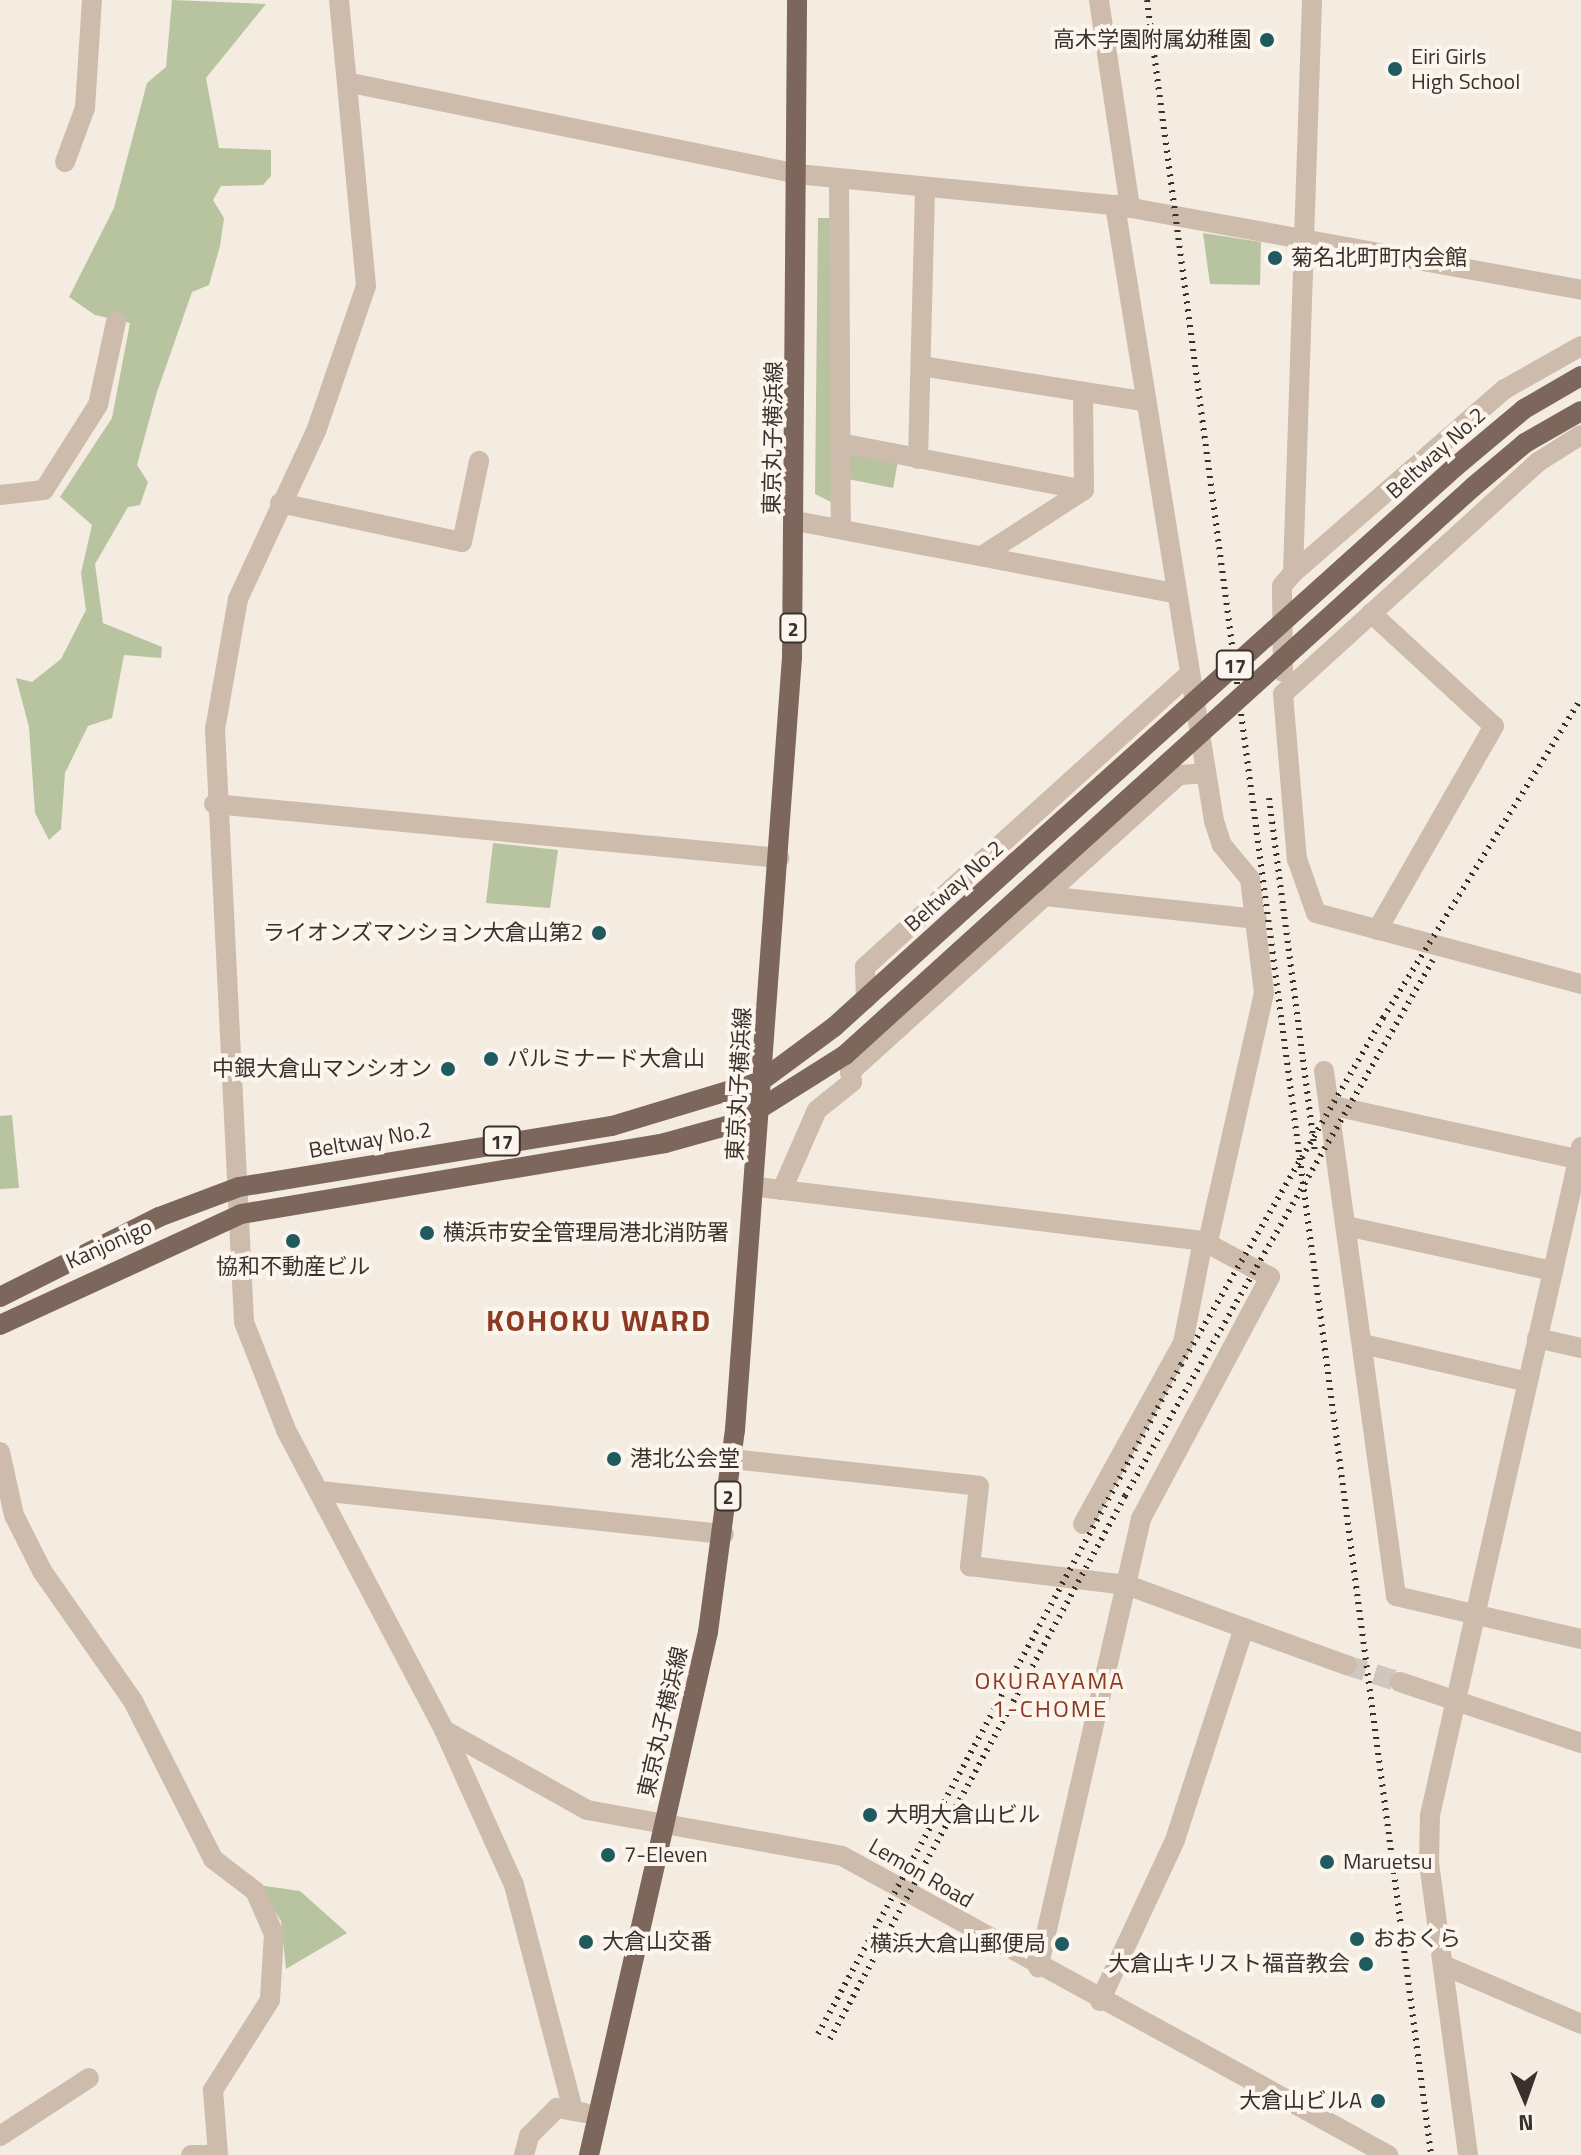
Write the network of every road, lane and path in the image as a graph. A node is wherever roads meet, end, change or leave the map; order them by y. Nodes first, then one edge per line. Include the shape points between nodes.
1 (92, 0) edge
2 (339, 0) edge
3 (797, 0) edge
4 (1099, 0) edge
5 (1312, 0) edge
6 (351, 83) junction
7 (65, 162) dead end
8 (797, 174) junction
9 (839, 179) junction
10 (925, 187) junction
11 (1122, 206) junction
12 (1303, 236) junction
13 (1581, 290) edge
14 (116, 322) dead end
15 (1581, 346) edge
16 (921, 366) junction
17 (1581, 376) edge
18 (1083, 392) junction
19 (1143, 401) junction
20 (1581, 411) edge
21 (1581, 435) edge
22 (840, 443) junction
23 (918, 459) junction
24 (479, 461) dead end
25 (1084, 490) junction
26 (0, 495) edge
27 (280, 503) junction
28 (796, 521) junction
29 (841, 529) junction
30 (982, 556) junction
31 (1293, 573) junction
32 (1174, 593) junction
33 (1371, 613) junction
34 (1188, 675) junction
35 (1283, 694) junction
36 (1205, 773) junction
37 (214, 804) junction
38 (779, 858) junction
39 (1040, 889) junction
40 (1257, 919) junction
41 (1377, 930) junction
42 (1581, 984) edge
43 (866, 999) junction
44 (1324, 1071) dead end
45 (761, 1081) junction
46 (1329, 1105) junction
47 (760, 1113) junction
48 (1580, 1156) edge
49 (239, 1187) junction
50 (758, 1187) junction
51 (782, 1190) junction
52 (241, 1214) junction
53 (1346, 1226) junction
54 (1205, 1242) junction
55 (1553, 1271) junction
56 (0, 1297) edge
57 (0, 1325) edge
58 (1537, 1338) junction
59 (1363, 1344) junction
60 (1581, 1348) edge
61 (1527, 1382) junction
62 (0, 1452) edge
63 (732, 1459) junction
64 (320, 1491) junction
65 (1083, 1524) dead end
66 (724, 1534) junction
67 (1127, 1585) junction
68 (1475, 1614) junction
69 (1244, 1628) junction
70 (1581, 1639) edge
71 (1346, 1665) tunnel mouth
72 (1400, 1682) tunnel mouth
73 (1456, 1700) junction
74 (444, 1730) junction
75 (1581, 1743) edge
76 (665, 1824) junction
77 (1443, 1965) junction
78 (1038, 1967) junction
79 (1100, 2001) junction
80 (1581, 2024) edge
81 (89, 2078) dead end
82 (573, 2110) junction
83 (598, 2116) junction
84 (0, 2136) edge
85 (191, 2155) edge
86 (524, 2155) edge
87 (589, 2155) edge
88 (1388, 2155) edge
89 (1468, 2155) edge

1 - 7 street via 85,108
2 - 6 street
3 - 8 main road, 東京丸子横浜線 / 2
4 - 11 street
5 - 12 street
6 - 8 street
6 - 27 street via 366,286 316,431
8 - 9 street
8 - 28 main road, 東京丸子横浜線 / 2
9 - 10 street
9 - 22 street
10 - 11 street
10 - 16 street
11 - 12 street
11 - 19 street
12 - 13 street
12 - 31 street
14 - 26 street via 98,405 44,490
15 - 31 street via 1505,389
16 - 18 street
16 - 23 street
17 - 43 main road, Beltway No.2 / 17, bridge via 1524,409 1455,467
18 - 19 street
18 - 25 street
19 - 32 street
20 - 39 main road, 17, bridge via 1525,443 1473,487
21 - 33 street via 1538,462
22 - 23 street
22 - 29 street
23 - 25 street
24 - 27 street via 462,542
25 - 30 street
27 - 37 street via 223,653
28 - 29 street
28 - 38 main road, 東京丸子横浜線 / 2
29 - 30 street
30 - 32 street
31 - 35 street via 1282,586
32 - 34 street
33 - 35 street
33 - 41 street via 1494,726
34 - 36 street
34 - 43 street via 865,967
35 - 41 street via 1297,859 1316,913
36 - 39 street via 1179,775
36 - 40 street via 1222,845 1250,879
37 - 38 street
37 - 49 street
38 - 45 main road, 東京丸子横浜線 / 2
39 - 40 street
39 - 47 main road, 17 via 845,1055
39 - 51 street via 850,1072 852,1082 817,1110
40 - 54 street via 1264,993
41 - 42 street
43 - 45 main road, Beltway No.2 / 17
44 - 46 street
45 - 47 main road, 東京丸子横浜線 / 2
45 - 49 main road, Beltway No.2 / 17 via 612,1126
46 - 48 street
46 - 53 street
47 - 50 main road, 東京丸子横浜線 / 2
47 - 52 main road, 17 via 665,1143
48 - 55 street
49 - 52 street
49 - 56 main road, Kanjonigo / 17 via 159,1217
50 - 51 street
50 - 63 main road, 東京丸子横浜線 / 2
51 - 54 street
52 - 57 main road, Kanjonigo / 17
52 - 64 street via 244,1322 286,1430
53 - 55 street
53 - 59 street
54 - 65 street via 1183,1343
54 - 67 street via 1270,1277 1141,1519
55 - 58 street
58 - 60 street
58 - 61 street
59 - 61 street
59 - 68 street via 1396,1596
61 - 68 street
62 - 85 street via 14,1515 42,1571 133,1701 213,1859 255,1891 274,1934 270,2000 213,2090 218,2155
63 - 66 main road, 東京丸子横浜線 / 2
63 - 67 street via 979,1486 970,1566
64 - 66 street
64 - 74 street
66 - 76 main road, 東京丸子横浜線 / 2
67 - 69 street
67 - 78 street
68 - 70 street
68 - 73 street
69 - 71 street
69 - 79 street via 1175,1840
72 - 73 street
73 - 75 street
73 - 77 street via 1430,1815
74 - 76 street, Lemon Road via 569,1804
74 - 82 street via 514,1885
76 - 78 street, Lemon Road via 842,1856
76 - 83 main road, 東京丸子横浜線 / 2
77 - 80 street
77 - 89 street
78 - 79 street, Lemon Road
79 - 88 street, Lemon Road
81 - 84 street
82 - 83 street
82 - 86 street via 557,2108 529,2136
83 - 87 main road, 東京丸子横浜線 / 2

